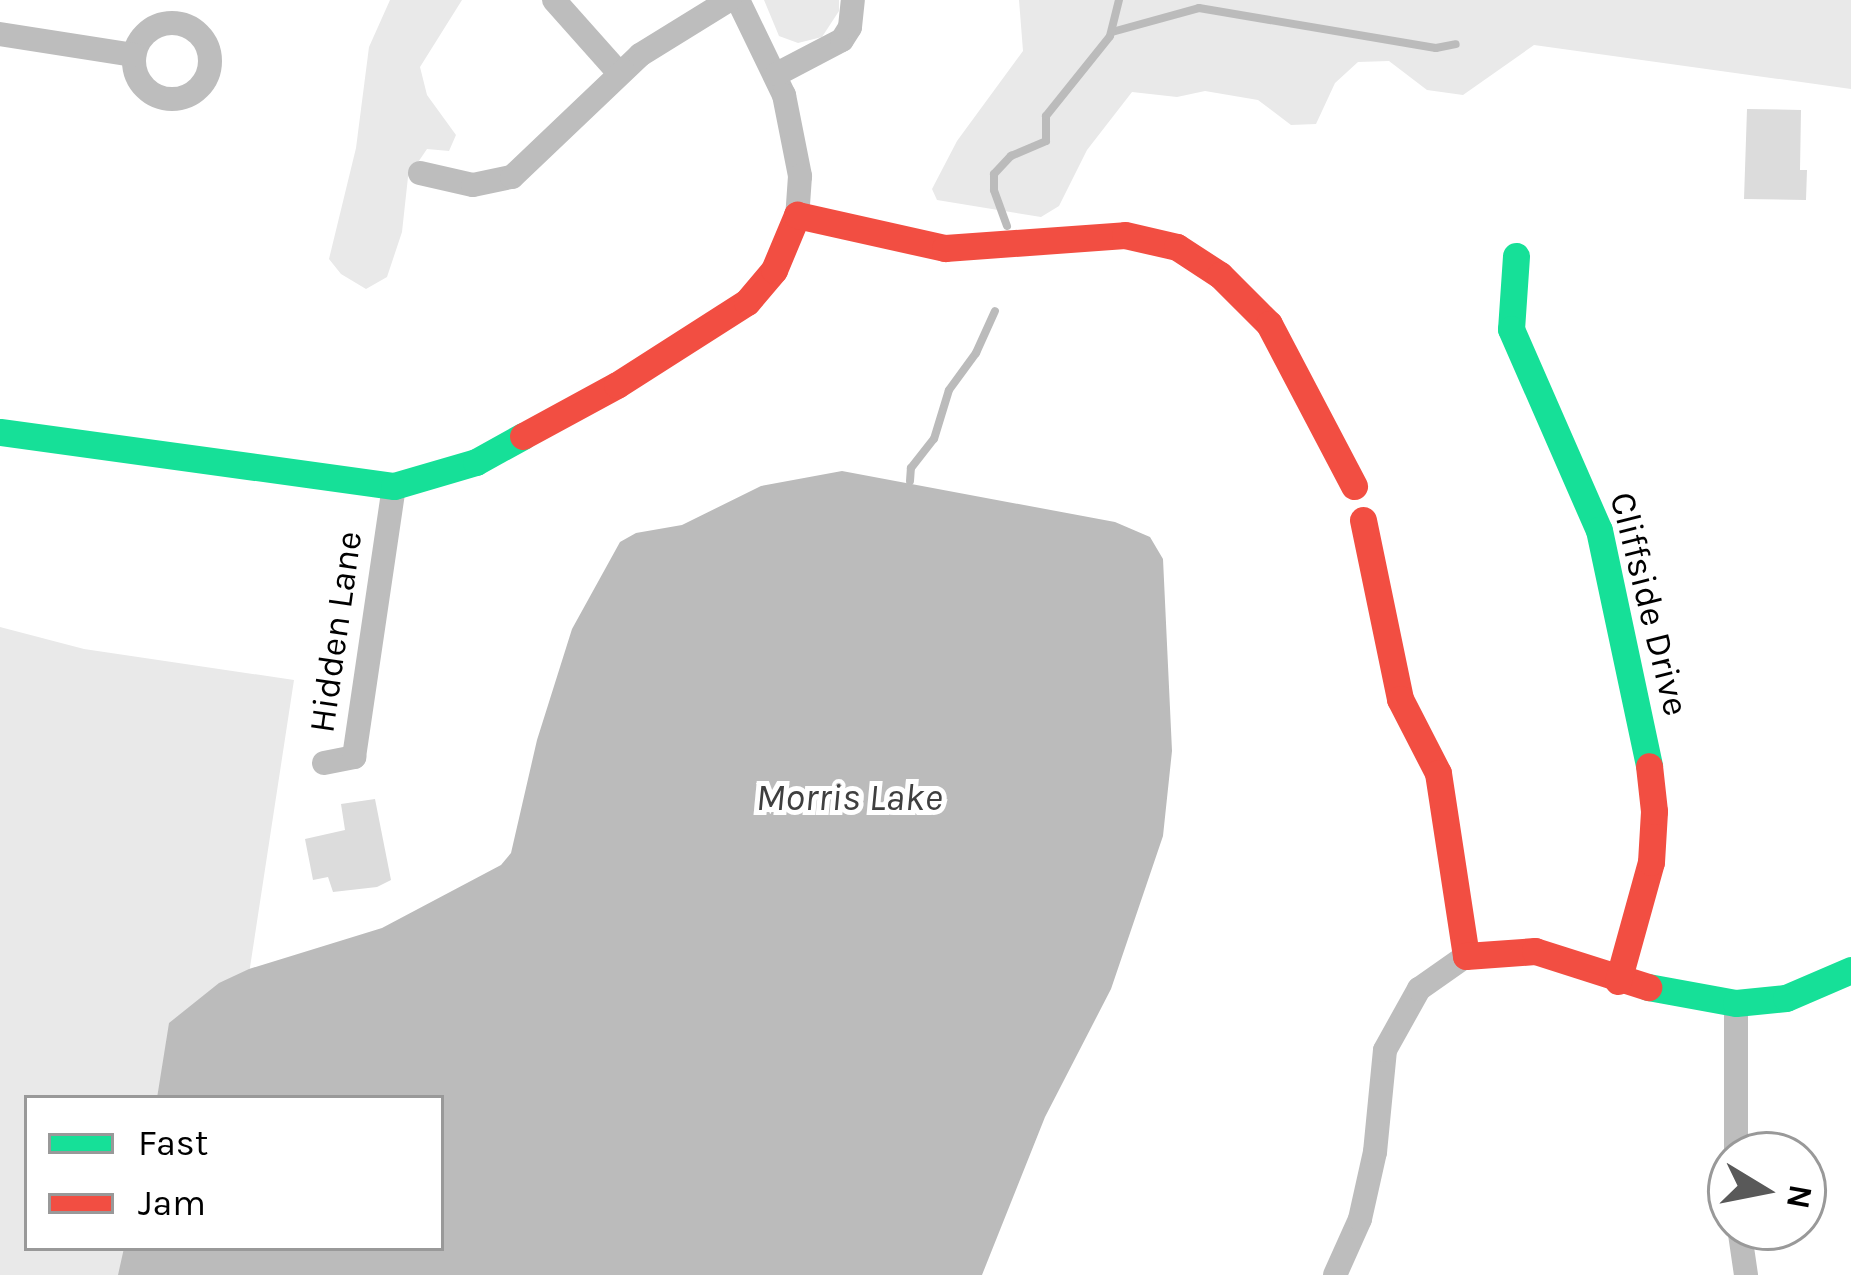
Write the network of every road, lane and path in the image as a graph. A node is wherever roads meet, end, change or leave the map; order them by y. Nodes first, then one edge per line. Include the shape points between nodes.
1 (554, 0) edge
2 (733, 0) edge
3 (853, 0) edge
4 (0, 34) edge
5 (134, 55) dead end
6 (619, 73) junction
7 (777, 74) junction
8 (420, 173) dead end
9 (797, 215) junction
10 (1516, 256) dead end
11 (0, 432) edge
12 (394, 486) junction
13 (1354, 486) dead end
14 (1364, 520) dead end
15 (323, 763) dead end
16 (1466, 956) junction
17 (1851, 970) edge
18 (1618, 980) junction
19 (1736, 1003) junction
20 (1736, 1131) edge
21 (1335, 1275) edge

1 - 6 street
2 - 6 street
2 - 7 street
3 - 7 street via 842,40
4 - 5 street
6 - 8 street via 512,177 473,185
7 - 9 street via 795,137
9 - 12 street via 761,286 696,337 476,462
9 - 13 street via 946,248 1125,235 1177,247 1220,275 1269,324
10 - 18 street, Cliffside Drive via 1511,329 1599,530 1646,745 1651,862
11 - 12 street
12 - 15 street, Hidden Lane via 354,757
14 - 16 street via 1400,699 1438,773
16 - 18 street via 1535,951
16 - 21 street via 1419,989 1385,1050 1375,1152 1360,1219
17 - 19 street via 1786,998
18 - 19 street
19 - 20 street

